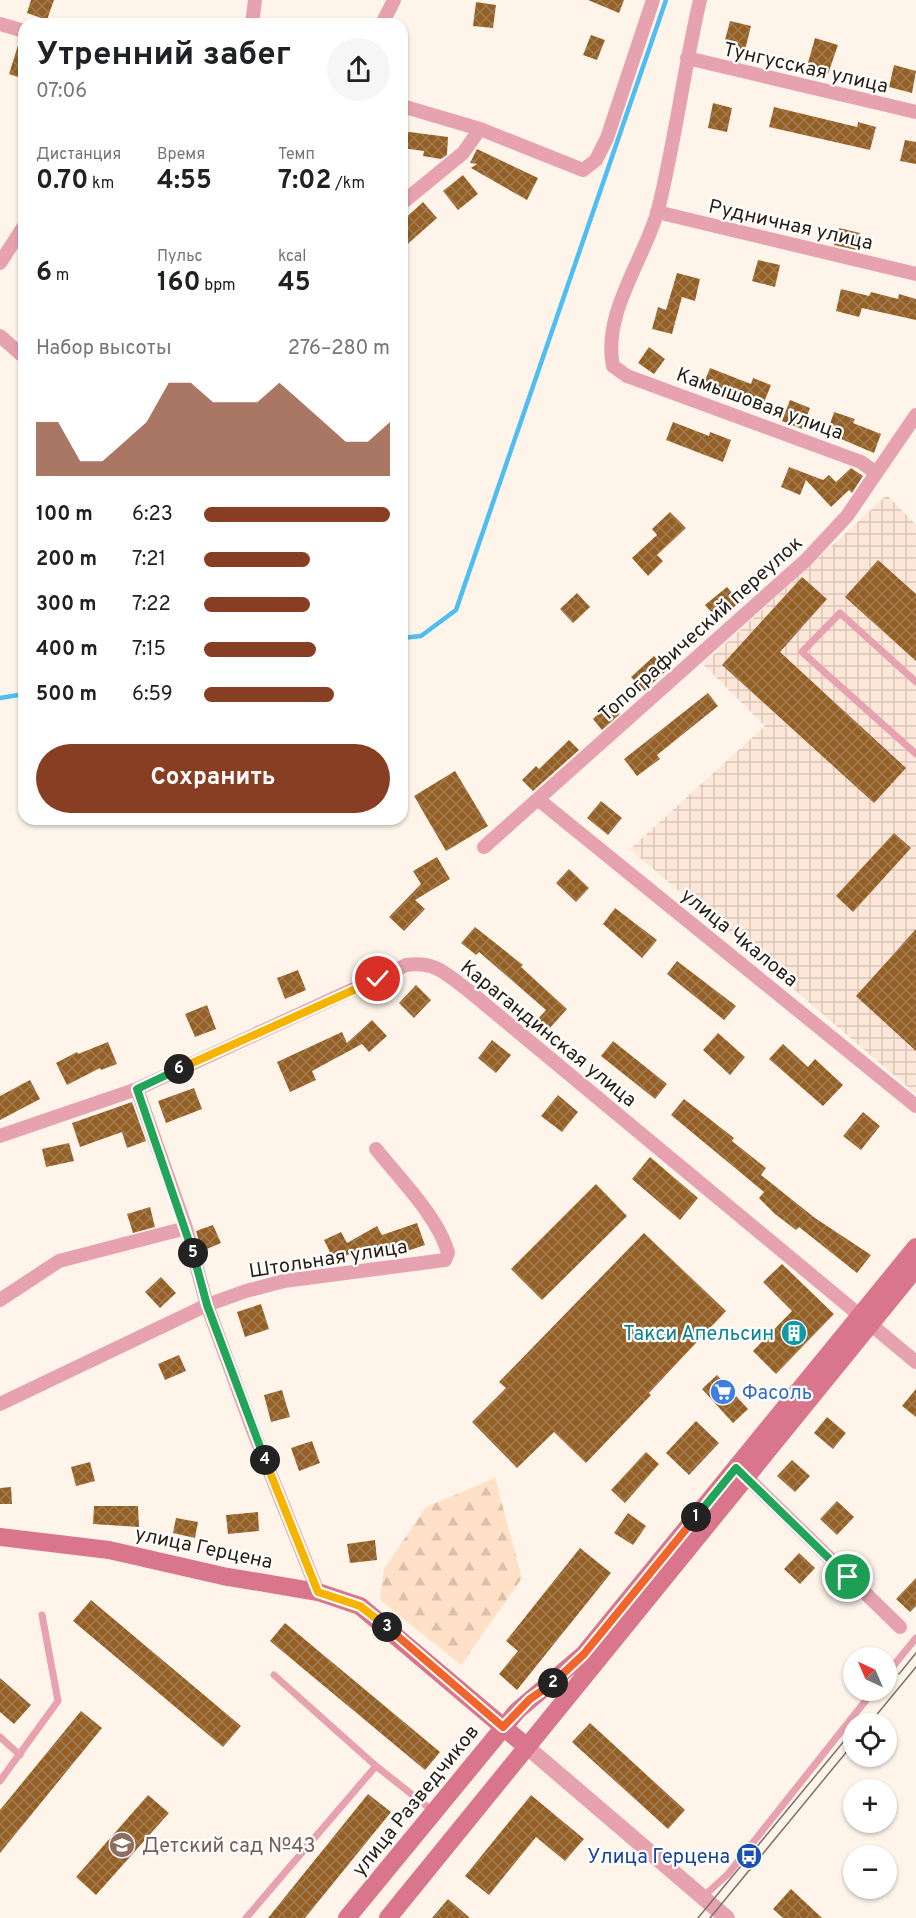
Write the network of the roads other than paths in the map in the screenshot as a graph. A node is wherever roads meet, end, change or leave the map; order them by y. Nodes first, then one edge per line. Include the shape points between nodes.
1 (255, 0) edge
2 (394, 0) edge
3 (653, 0) edge
4 (700, 0) edge
5 (253, 18) edge
6 (385, 18) edge
7 (0, 24) edge
8 (18, 29) edge
9 (687, 58) junction
10 (408, 108) edge
11 (916, 112) edge
12 (480, 129) junction
13 (408, 198) edge
14 (657, 212) junction
15 (18, 235) edge
16 (0, 262) edge
17 (916, 273) edge
18 (0, 336) edge
19 (18, 352) edge
20 (916, 415) edge
21 (876, 473) junction
22 (916, 682) edge
23 (916, 754) edge
24 (539, 800) junction
25 (484, 847) dead end
26 (137, 1089) junction
27 (916, 1106) edge
28 (0, 1136) edge
29 (376, 1149) dead end
30 (186, 1228) junction
31 (916, 1247) edge
32 (916, 1268) edge
33 (0, 1300) edge
34 (207, 1305) junction
35 (865, 1320) junction
36 (916, 1362) edge
37 (0, 1404) edge
38 (741, 1472) junction
39 (0, 1537) edge
40 (318, 1592) junction
41 (42, 1615) dead end
42 (900, 1627) dead end
43 (916, 1638) edge
44 (897, 1661) edge
45 (274, 1675) dead end
46 (865, 1701) edge
47 (503, 1727) junction
48 (0, 1737) edge
49 (527, 1747) junction
50 (20, 1755) junction
51 (376, 1767) junction
52 (0, 1781) edge
53 (434, 1812) junction
54 (702, 1898) junction
55 (246, 1918) edge
56 (347, 1918) edge
57 (388, 1918) edge
58 (727, 1918) edge

1 - 5 street
2 - 6 street
3 - 12 street via 607,138 591,167 583,170
4 - 9 street
7 - 8 street
9 - 11 street, Тунгусская улица
9 - 14 street
10 - 12 street
12 - 13 street via 463,153
14 - 17 street, Рудничная улица
14 - 21 street, Камышовая улица via 619,309 611,354 613,366 627,376 861,462
15 - 16 street
18 - 19 street
20 - 21 street, Топографический переулок
21 - 24 street, Топографический переулок via 847,516 806,560
22 - 23 lane via 840,614 802,652
24 - 25 street, Топографический переулок
24 - 27 street, улица Чкалова
26 - 28 street, Карагандинская улица
26 - 30 street
26 - 35 street, Карагандинская улица via 406,965 422,963 437,967
29 - 34 street, Штольная улица via 428,1216 446,1245 445,1260 284,1281
30 - 33 street via 59,1261
30 - 34 street
31 - 35 main road, улица Разведчиков
32 - 35 main road
34 - 37 street, Штольная улица
34 - 40 street
35 - 36 street, Карагандинская улица
35 - 38 main road, улица Разведчиков
38 - 42 street
38 - 47 main road, улица Разведчиков via 584,1654
38 - 49 main road
39 - 40 main road, улица Герцена via 109,1550 223,1576
40 - 47 main road, улица Герцена via 360,1606
41 - 50 lane via 58,1701
43 - 44 lane
45 - 51 lane
46 - 54 lane via 728,1874
47 - 49 main road, улица Герцена
47 - 53 main road, улица Разведчиков
48 - 50 lane
49 - 54 street
49 - 57 main road
50 - 52 lane
51 - 53 lane
51 - 55 lane
53 - 56 main road, улица Разведчиков
54 - 58 street

